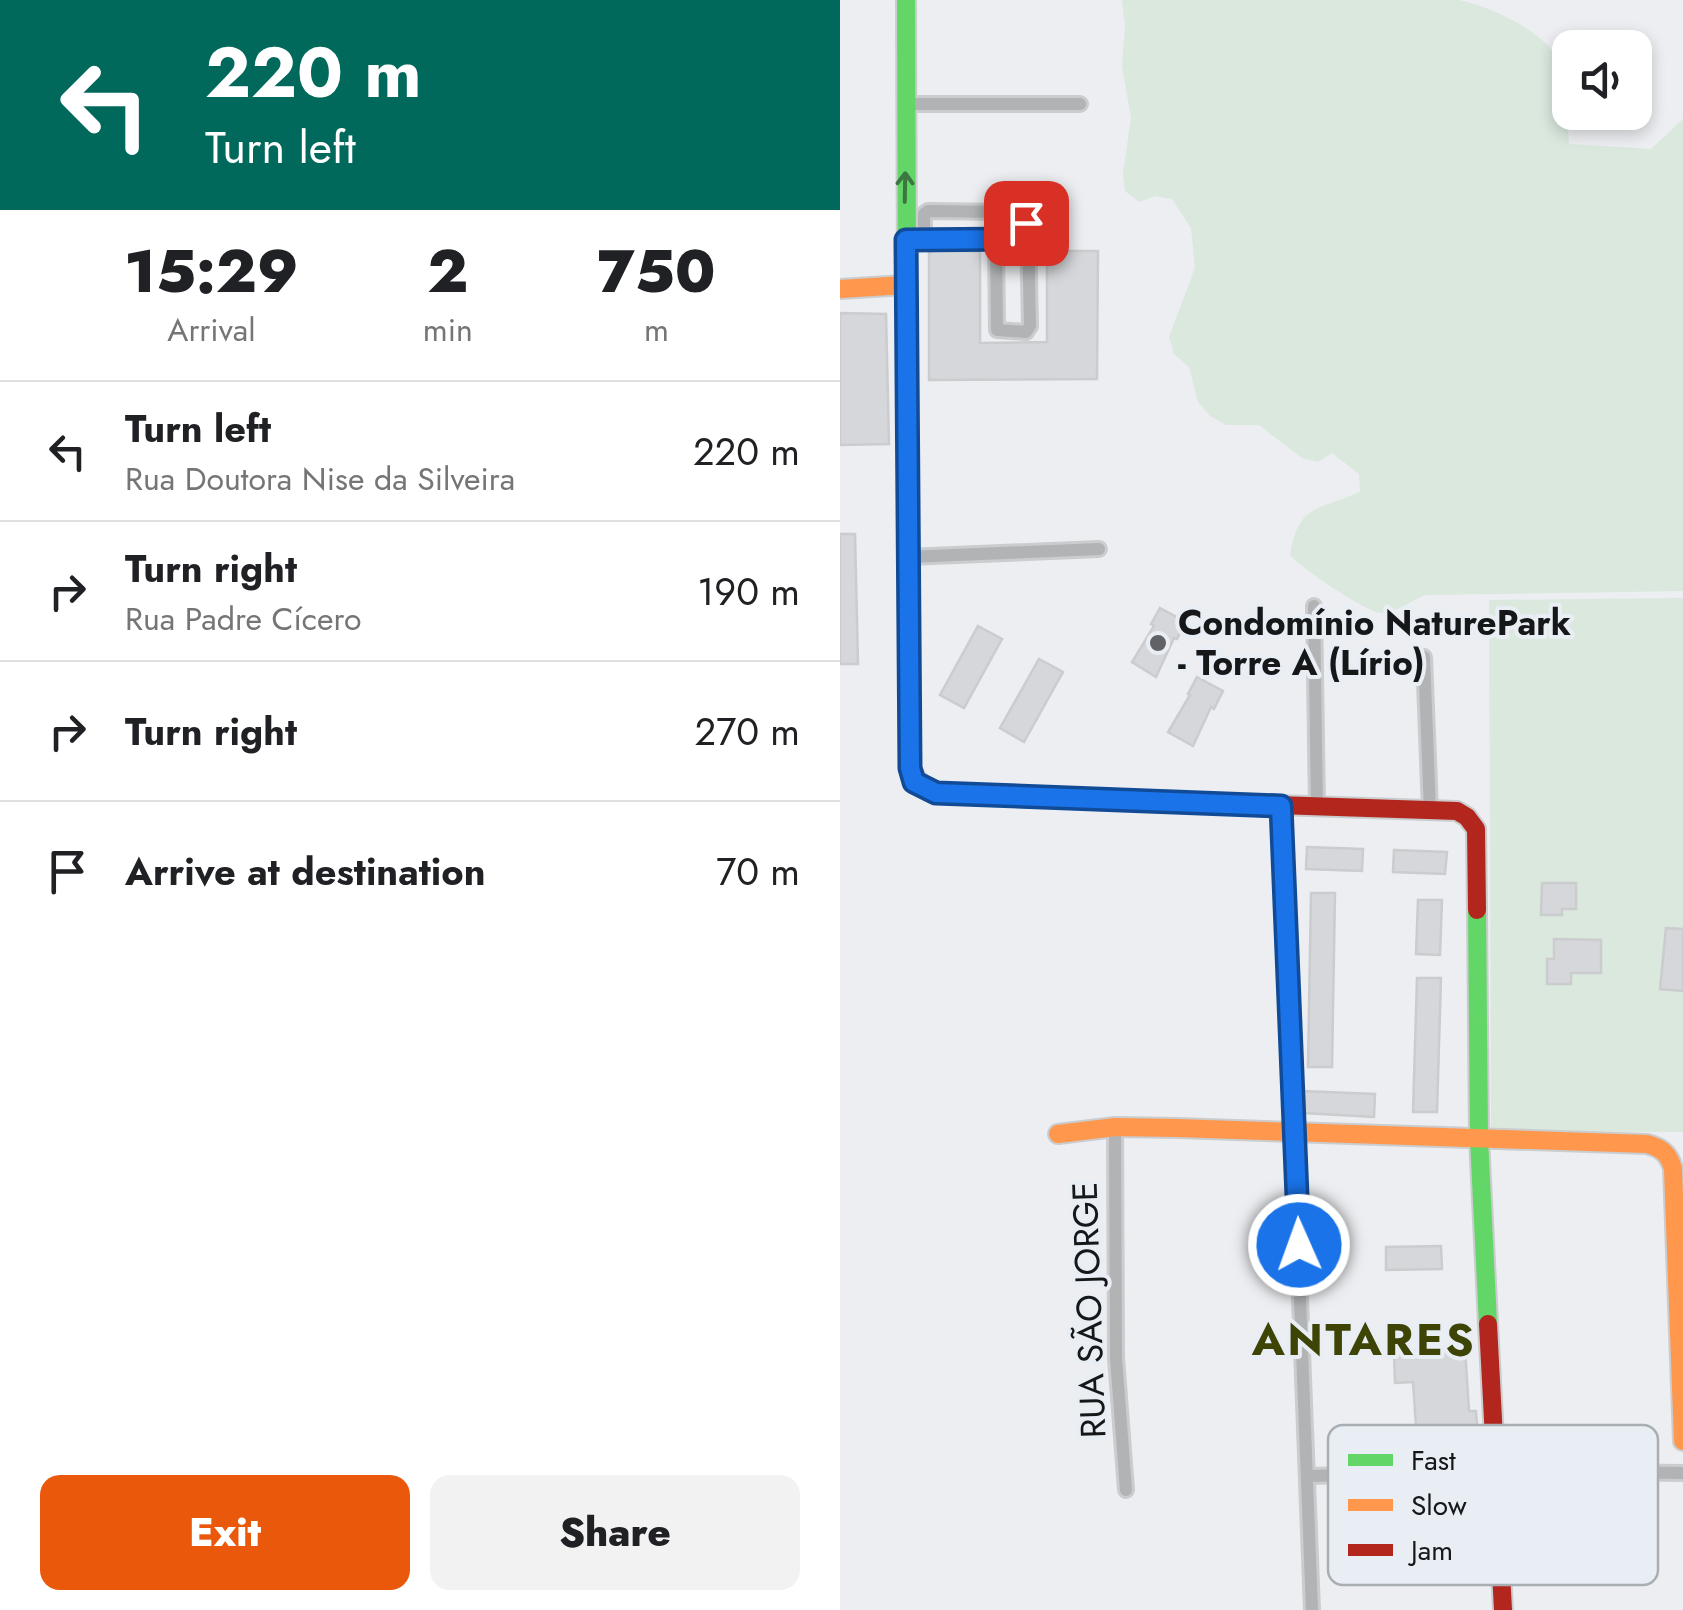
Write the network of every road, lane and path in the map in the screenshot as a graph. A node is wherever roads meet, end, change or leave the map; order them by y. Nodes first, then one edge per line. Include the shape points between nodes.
1 (906, 0) edge
2 (906, 104) junction
3 (1080, 104) dead end
4 (1028, 239) junction
5 (915, 240) junction
6 (996, 240) junction
7 (906, 285) junction
8 (840, 289) edge
9 (1099, 550) dead end
10 (907, 557) junction
11 (1314, 606) dead end
12 (1424, 657) dead end
13 (1281, 806) junction
14 (1317, 808) junction
15 (1430, 811) junction
16 (1115, 1128) junction
17 (1294, 1130) junction
18 (1058, 1134) dead end
19 (1479, 1139) junction
20 (1492, 1425) edge
21 (1683, 1441) edge
22 (1658, 1473) edge
23 (1683, 1473) edge
24 (1310, 1476) junction
25 (1328, 1476) edge
26 (1126, 1490) dead end
27 (1501, 1585) edge
28 (1312, 1610) edge
29 (1503, 1610) edge

1 - 2 street
2 - 3 street
5 -> 2 street
4 - 5 street via 1026,223 1014,214 928,211
4 - 6 street
4 - 6 street via 1026,332 996,330
5 - 6 street
5 - 7 street
7 - 8 street
7 - 10 street
9 - 10 street
10 - 13 street via 914,782 936,793
11 - 14 street
12 - 15 street
13 - 14 street
13 - 17 street
14 - 15 street
15 - 19 street via 1457,812 1476,828
16 - 17 street
16 - 18 street
16 - 26 street, RUA SÃO JORGE via 1116,1358
17 - 19 street
17 - 24 street
19 - 20 street
19 - 21 street via 1647,1144 1671,1158
22 - 23 street
24 - 25 street
24 - 28 street
27 - 29 street

